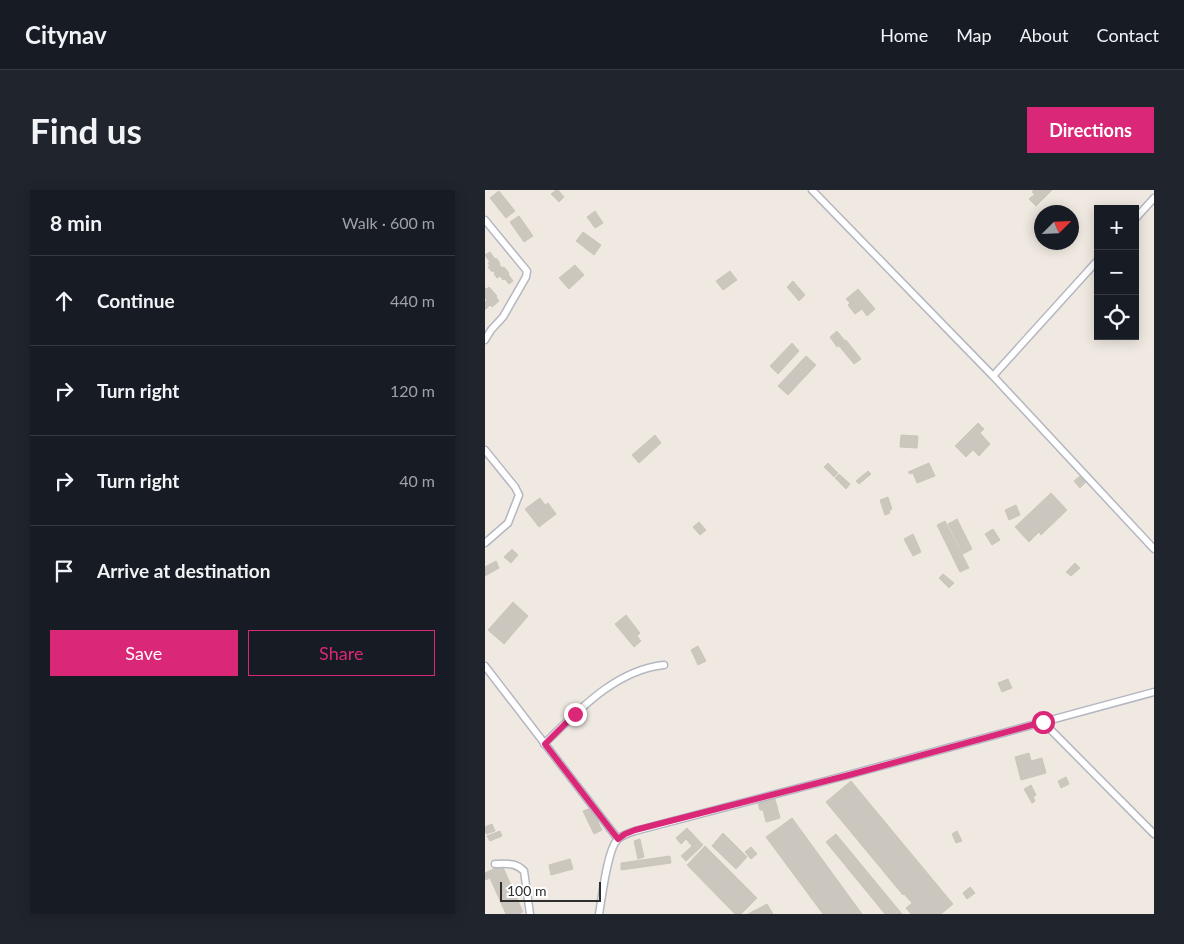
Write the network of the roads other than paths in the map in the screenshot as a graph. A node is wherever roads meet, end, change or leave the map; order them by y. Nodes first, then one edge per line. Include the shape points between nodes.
1 (812, 190) edge
2 (1154, 198) edge
3 (1139, 215) edge
4 (485, 220) edge
5 (1094, 264) edge
6 (488, 328) edge
7 (485, 340) edge
8 (993, 376) junction
9 (485, 450) edge
10 (485, 543) edge
11 (1154, 549) edge
12 (665, 665) dead end
13 (485, 666) edge
14 (1154, 692) edge
15 (1043, 722) junction
16 (545, 744) junction
17 (1154, 834) edge
18 (618, 839) junction
19 (495, 864) dead end
20 (530, 914) edge
21 (599, 914) edge

1 - 8 street
2 - 3 street
4 - 6 street via 527,271 503,317
5 - 8 street
6 - 7 street
8 - 11 street
9 - 10 street via 519,495 508,523
12 - 16 street via 652,666 610,686
13 - 16 street
14 - 15 street
15 - 17 street
15 - 18 street via 635,830
16 - 18 street
18 - 21 street via 610,855
19 - 20 street via 511,864 524,871

